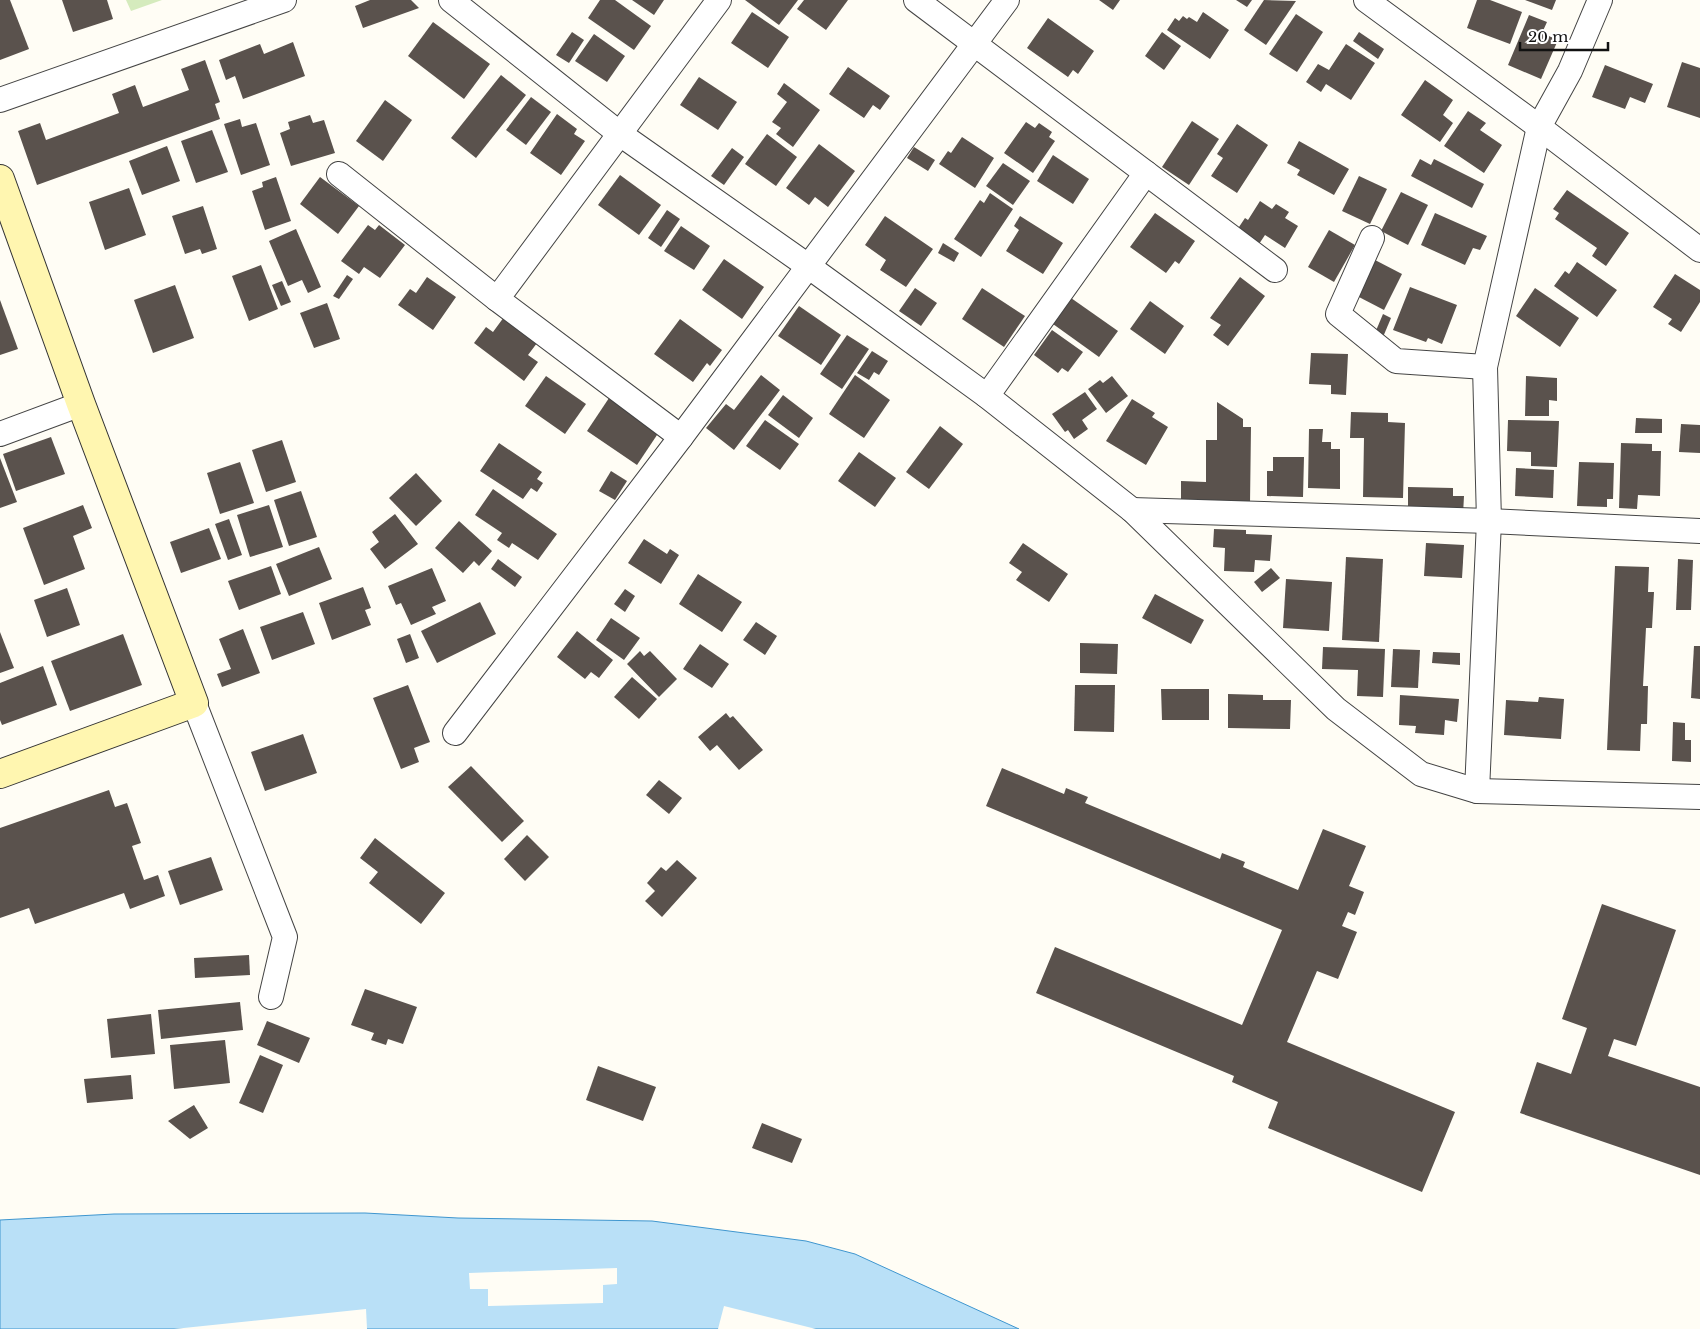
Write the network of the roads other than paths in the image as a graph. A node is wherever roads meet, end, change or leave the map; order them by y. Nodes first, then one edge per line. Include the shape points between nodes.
1 (284, 0) edge
2 (450, 0) edge
3 (719, 0) edge
4 (916, 0) edge
5 (1007, 0) edge
6 (1366, 0) edge
7 (1600, 0) edge
8 (974, 44) junction
9 (0, 100) edge
10 (1539, 127) junction
11 (620, 134) junction
12 (1146, 172) junction
13 (338, 174) dead end
14 (0, 179) edge
15 (1372, 238) dead end
16 (1700, 250) edge
17 (808, 266) junction
18 (1275, 270) dead end
19 (497, 299) junction
20 (1485, 367) junction
21 (986, 396) junction
22 (81, 404) junction
23 (0, 434) edge
24 (681, 437) junction
25 (1132, 510) junction
26 (1489, 521) junction
27 (1700, 531) edge
28 (194, 703) junction
29 (455, 733) dead end
30 (0, 774) edge
31 (1477, 791) junction
32 (1700, 797) edge
33 (271, 997) dead end

1 - 9 street
2 - 11 street
3 - 11 street
4 - 8 street
5 - 8 street
6 - 10 street
7 - 10 street via 1570,71
8 - 12 street
8 - 17 street
10 - 16 street
10 - 20 street
11 - 17 street
11 - 19 street
12 - 18 street
12 - 21 street
13 - 19 street
14 - 22 street
15 - 20 street via 1338,314 1396,361
17 - 21 street
17 - 24 street
19 - 24 street
20 - 26 street
21 - 25 street
22 - 23 street
22 - 28 street
24 - 29 street
25 - 26 street
25 - 31 street via 1336,709 1421,774
26 - 27 street
26 - 31 street
28 - 30 street
28 - 33 street via 285,936
31 - 32 street

